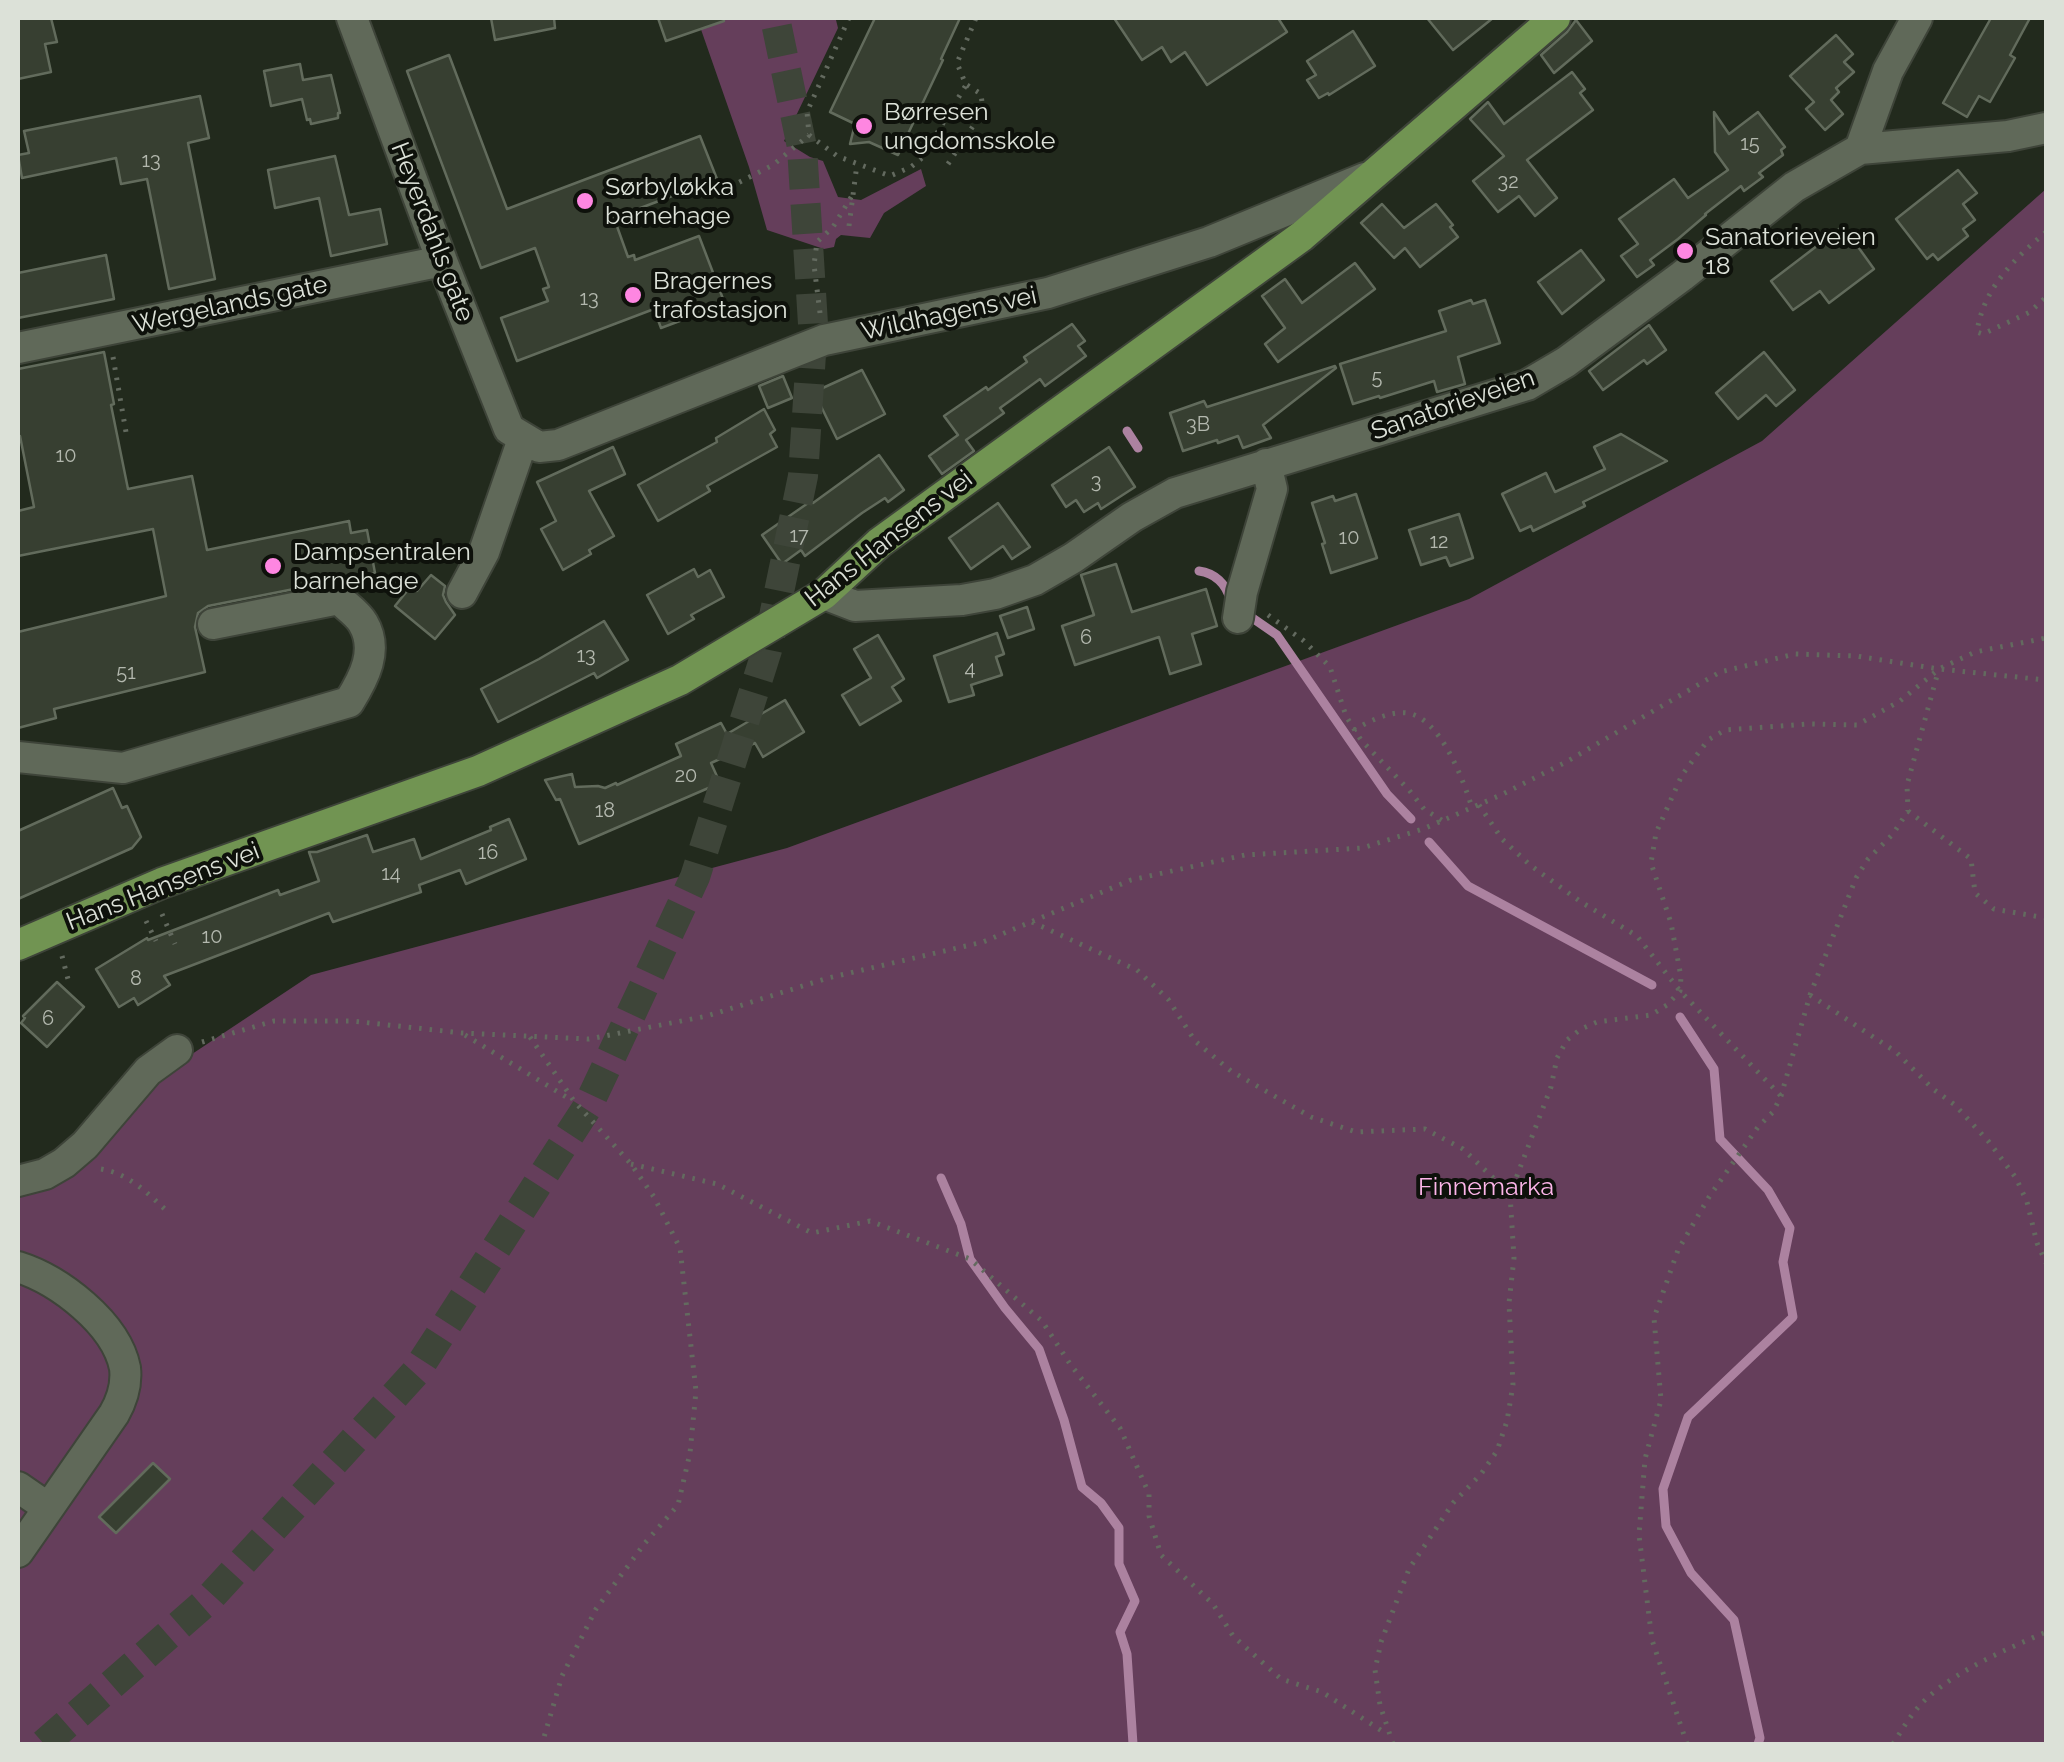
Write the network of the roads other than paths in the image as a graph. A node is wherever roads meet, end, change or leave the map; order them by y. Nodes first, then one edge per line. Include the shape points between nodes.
1 (352, 18) edge
2 (1555, 18) edge
3 (1917, 18) edge
4 (2046, 128) edge
5 (1860, 149) junction
6 (1375, 174) junction
7 (442, 261) junction
8 (18, 348) edge
9 (524, 439) junction
10 (1266, 464) junction
11 (462, 593) dead end
12 (824, 594) junction
13 (1239, 611) road end
14 (214, 624) dead end
15 (18, 757) edge
16 (18, 945) edge
17 (177, 1050) road end
18 (18, 1181) edge
19 (18, 1267) edge
20 (18, 1488) edge
21 (48, 1507) junction
22 (18, 1552) edge

1 - 7 street, Heyerdahls gate
2 - 6 main road, Hans Hansens vei
3 - 5 street via 1888,71
4 - 5 street, Sanatorieveien
5 - 10 street, Sanatorieveien via 1794,188 1566,362 1527,384
6 - 9 street, Wildhagens vei via 1209,242 1048,293 824,340 558,446
6 - 12 main road, Hans Hansens vei via 1302,236 879,543
7 - 8 street, Wergelands gate
7 - 9 street, Heyerdahls gate via 508,428
9 - 11 street via 484,552
10 - 12 street, Sanatorieveien via 1175,492 1035,580 996,594 855,606
10 - 13 street via 1272,489
12 - 16 main road, Hans Hansens vei via 680,680 535,747 162,883
14 - 15 street via 339,600 363,622 371,648 364,678 349,702 122,768
17 - 18 street via 148,1071 85,1146 45,1174
19 - 21 street via 85,1308 110,1336 126,1372 114,1414
20 - 21 street
21 - 22 street

